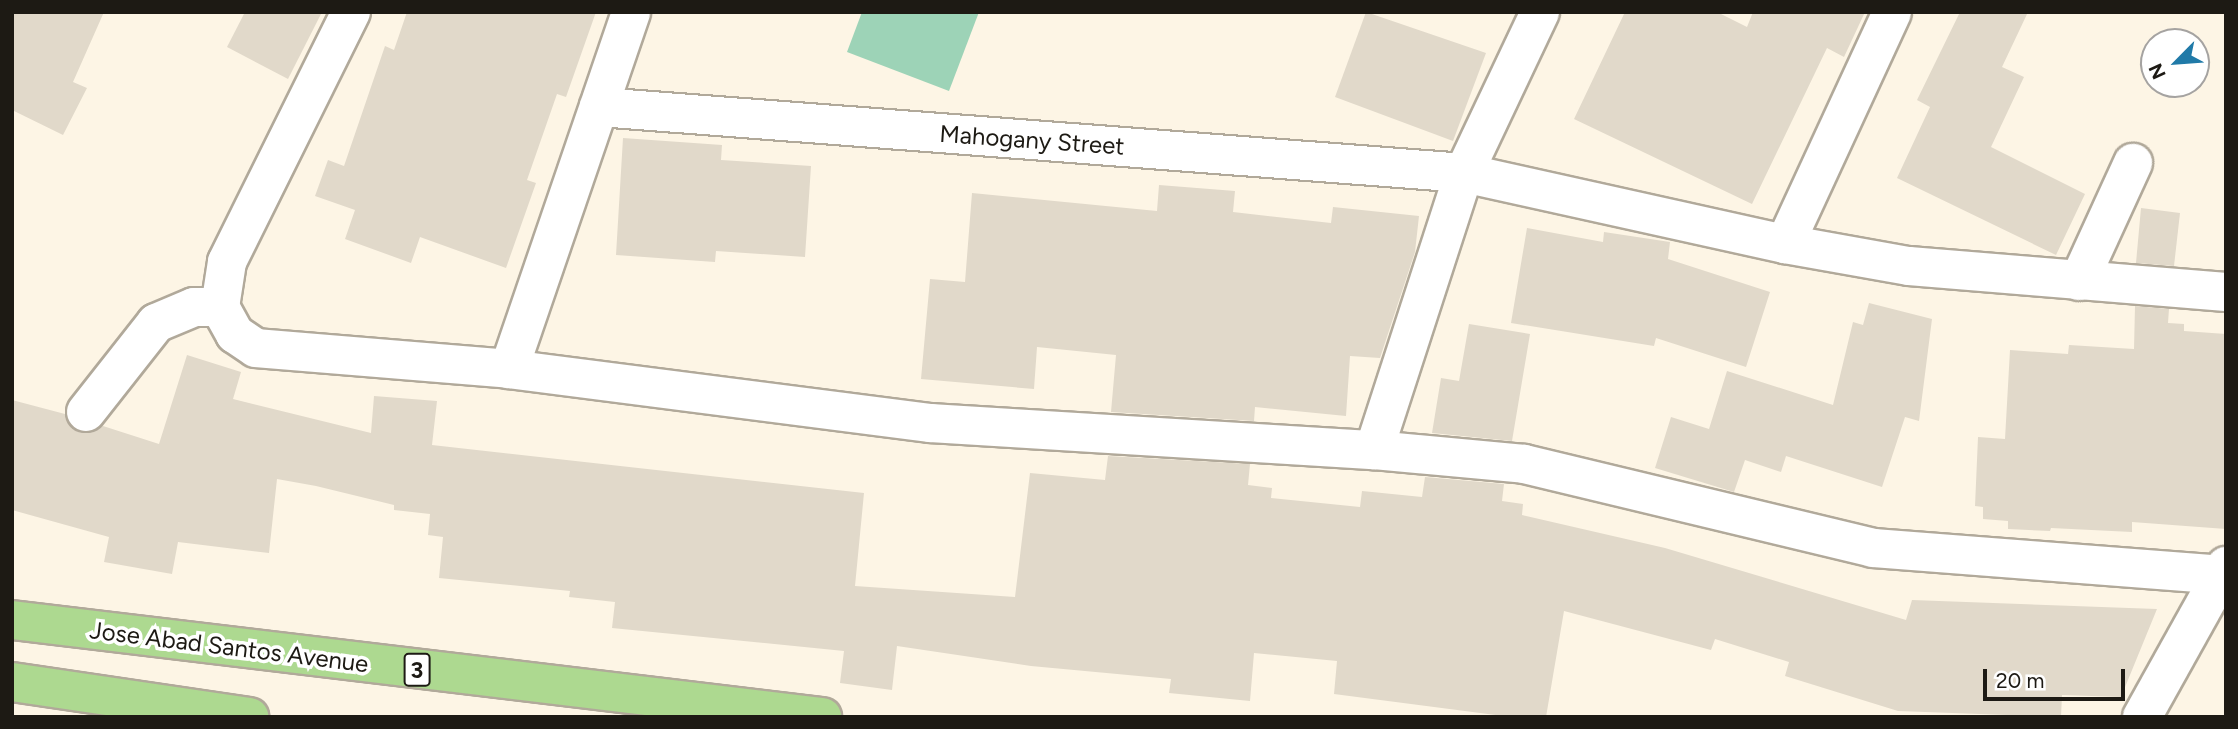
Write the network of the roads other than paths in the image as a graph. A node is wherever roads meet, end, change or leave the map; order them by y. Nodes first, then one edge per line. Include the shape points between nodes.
1 (351, 12) edge
2 (631, 12) edge
3 (1892, 12) edge
4 (1530, 15) edge
5 (599, 107) junction
6 (2133, 163) dead end
7 (1464, 173) junction
8 (1785, 244) junction
9 (2079, 281) junction
10 (2226, 292) edge
11 (220, 307) junction
12 (509, 369) junction
13 (86, 412) dead end
14 (1374, 450) junction
15 (2223, 570) edge
16 (12, 620) edge
17 (12, 682) edge
18 (249, 717) edge
19 (822, 717) edge
20 (2142, 717) edge

1 - 11 street via 227,262
2 - 5 street
3 - 8 street
4 - 7 street
5 - 7 street, Mahogany Street
5 - 12 street
6 - 9 street
7 - 8 street, Mahogany Street
7 - 14 street
8 - 9 street, Mahogany Street via 1909,266
9 - 10 street, Mahogany Street
11 - 12 street via 235,334 256,348
11 - 13 street via 194,307 156,323
12 - 14 street via 930,423
14 - 15 street via 1524,464 1872,548
15 - 20 street
16 - 19 highway, Jose Abad Santos Avenue / 3
17 - 18 highway

